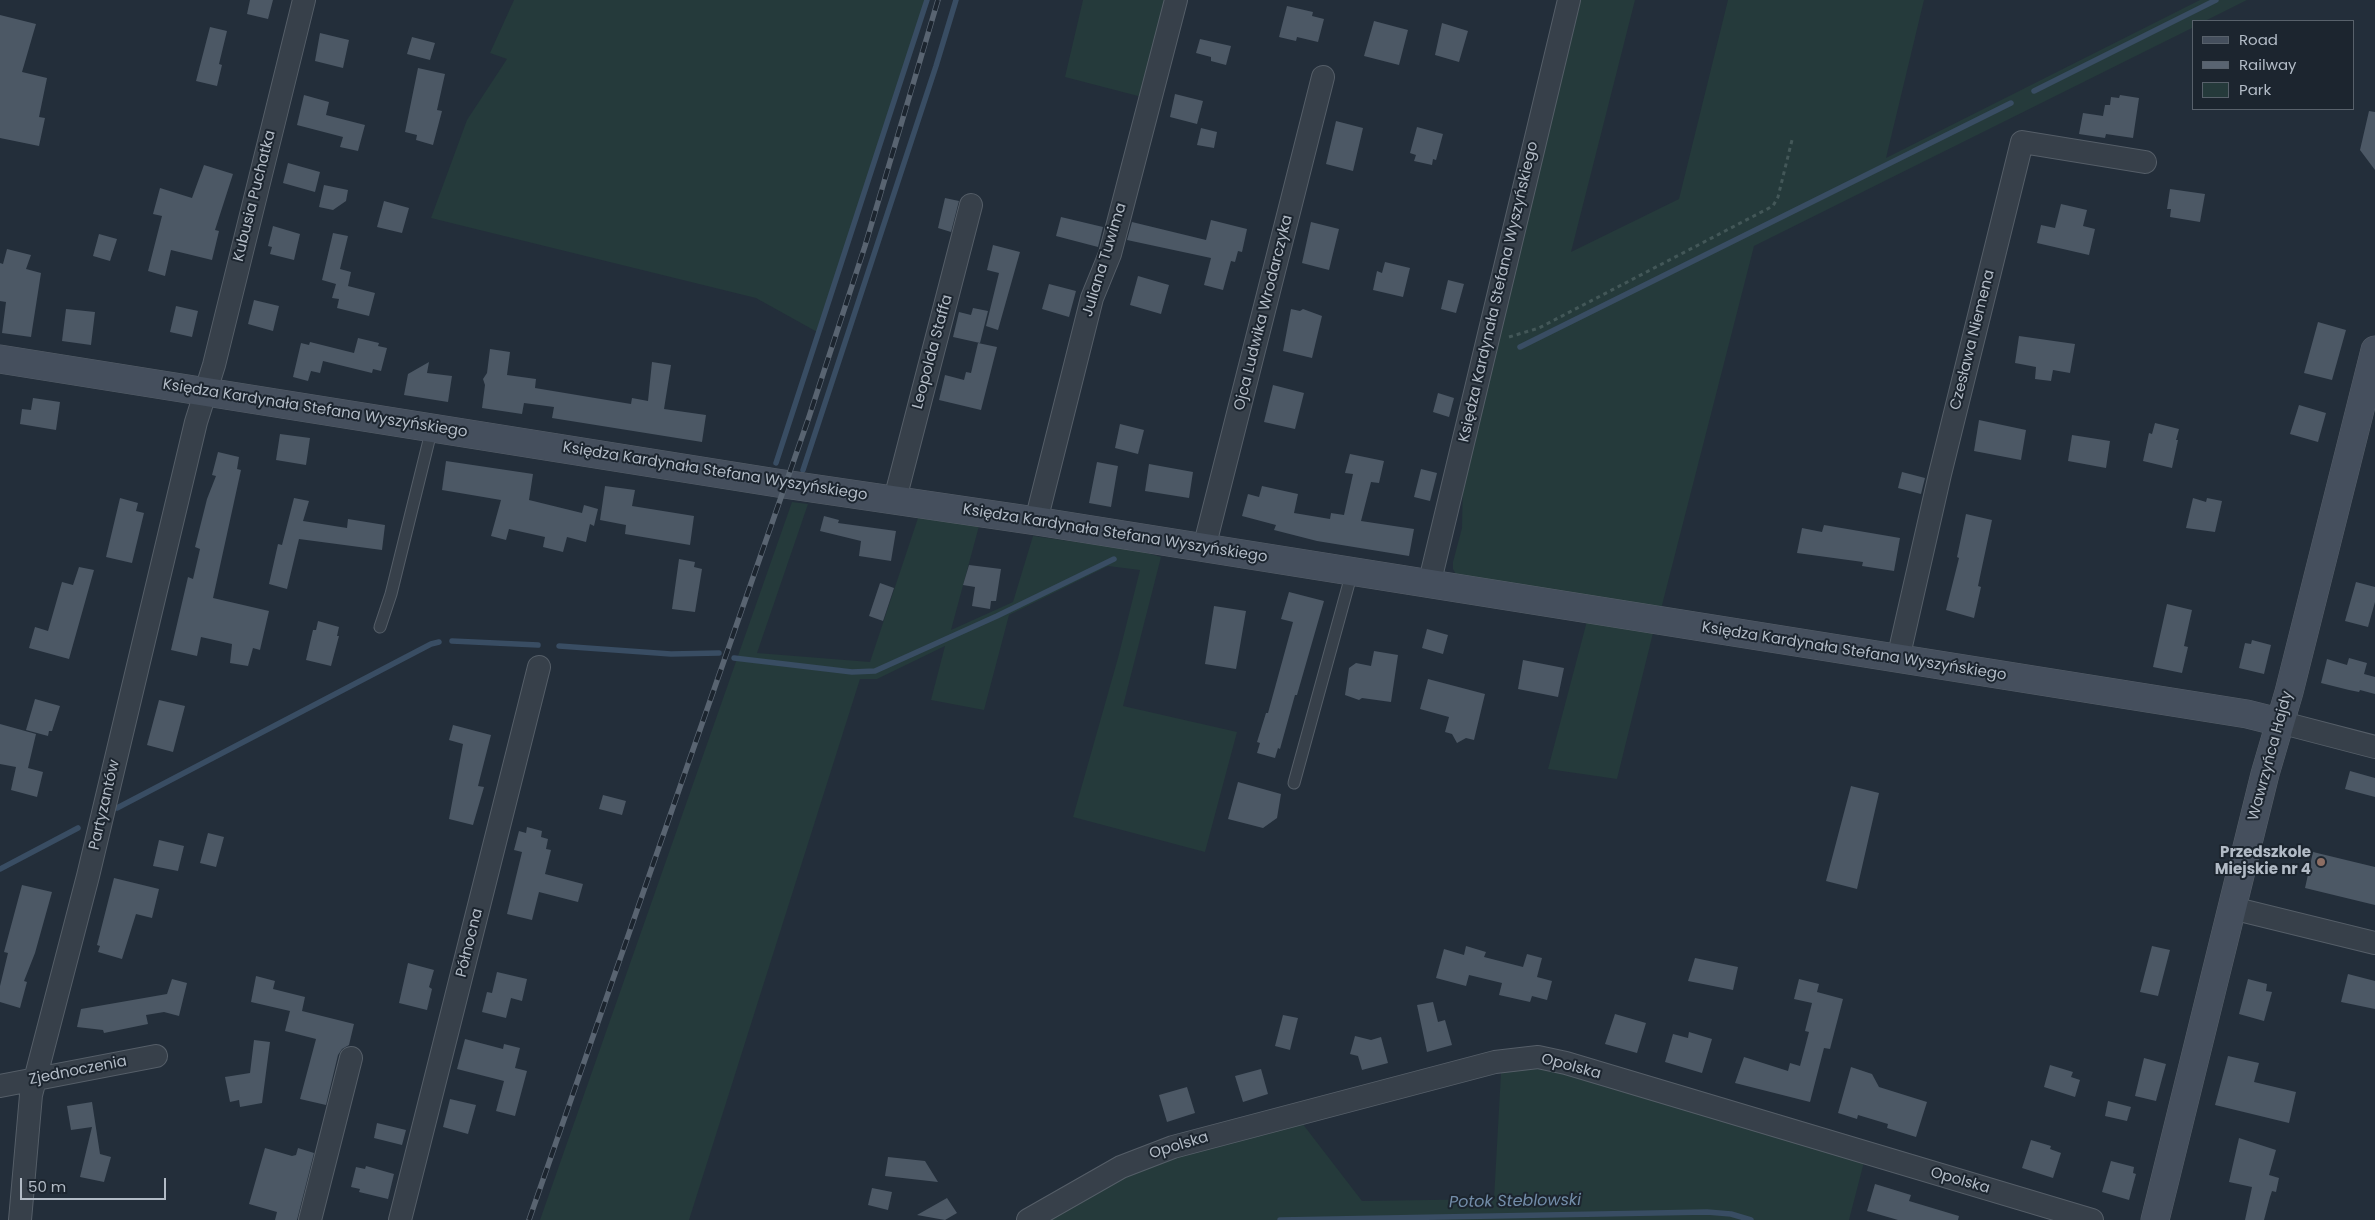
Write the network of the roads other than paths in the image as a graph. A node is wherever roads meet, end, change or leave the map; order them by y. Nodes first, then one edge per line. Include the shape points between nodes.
1 (304, 0) edge
2 (1176, 0) edge
3 (1569, 0) edge
4 (1323, 77) dead end
5 (2145, 162) dead end
6 (971, 205) dead end
7 (2375, 350) edge
8 (0, 359) edge
9 (2372, 379) edge
10 (205, 392) junction
11 (432, 428) junction
12 (895, 499) junction
13 (1036, 521) junction
14 (1204, 548) junction
15 (1352, 572) junction
16 (1429, 585) junction
17 (380, 627) dead end
18 (1898, 660) junction
19 (540, 667) dead end
20 (2279, 722) junction
21 (2375, 747) edge
22 (1294, 783) dead end
23 (2232, 908) junction
24 (2375, 943) edge
25 (156, 1056) dead end
26 (351, 1058) dead end
27 (35, 1080) junction
28 (0, 1086) edge
29 (20, 1220) edge
30 (310, 1220) edge
31 (400, 1220) edge
32 (1028, 1220) edge
33 (2092, 1220) edge
34 (2155, 1220) edge

1 - 10 street, Kubusia Puchatka
2 - 13 street, Juliana Tuwima via 1110,254 1092,298
3 - 16 street, Księdza Kardynała Stefana Wyszyńskiego
4 - 14 street, Ojca Ludwika Wrodarczyka
5 - 18 street, Czesława Niemena via 2022,142
6 - 12 street, Leopolda Staffa
7 - 9 street, Wawrzyńca Hajdy
8 - 10 street, Księdza Kardynała Stefana Wyszyńskiego
9 - 20 street, Wawrzyńca Hajdy
10 - 11 street, Księdza Kardynała Stefana Wyszyńskiego
10 - 27 street, Partyzantów via 88,876
11 - 12 street, Księdza Kardynała Stefana Wyszyńskiego
11 - 17 lane
12 - 13 street, Księdza Kardynała Stefana Wyszyńskiego
13 - 14 street, Księdza Kardynała Stefana Wyszyńskiego
14 - 15 street, Księdza Kardynała Stefana Wyszyńskiego
15 - 16 street, Księdza Kardynała Stefana Wyszyńskiego
15 - 22 lane
16 - 18 street, Księdza Kardynała Stefana Wyszyńskiego
18 - 20 street, Księdza Kardynała Stefana Wyszyńskiego via 2247,714
19 - 31 street, Północna
20 - 21 street
20 - 23 street, Wawrzyńca Hajdy
23 - 24 street
23 - 34 street, Wawrzyńca Hajdy
25 - 27 street, Zjednoczenia
26 - 30 street
27 - 28 street, Zjednoczenia
27 - 29 street, Partyzantów via 29,1105
32 - 33 street, Opolska via 1121,1168 1173,1147 1495,1062 1538,1057

